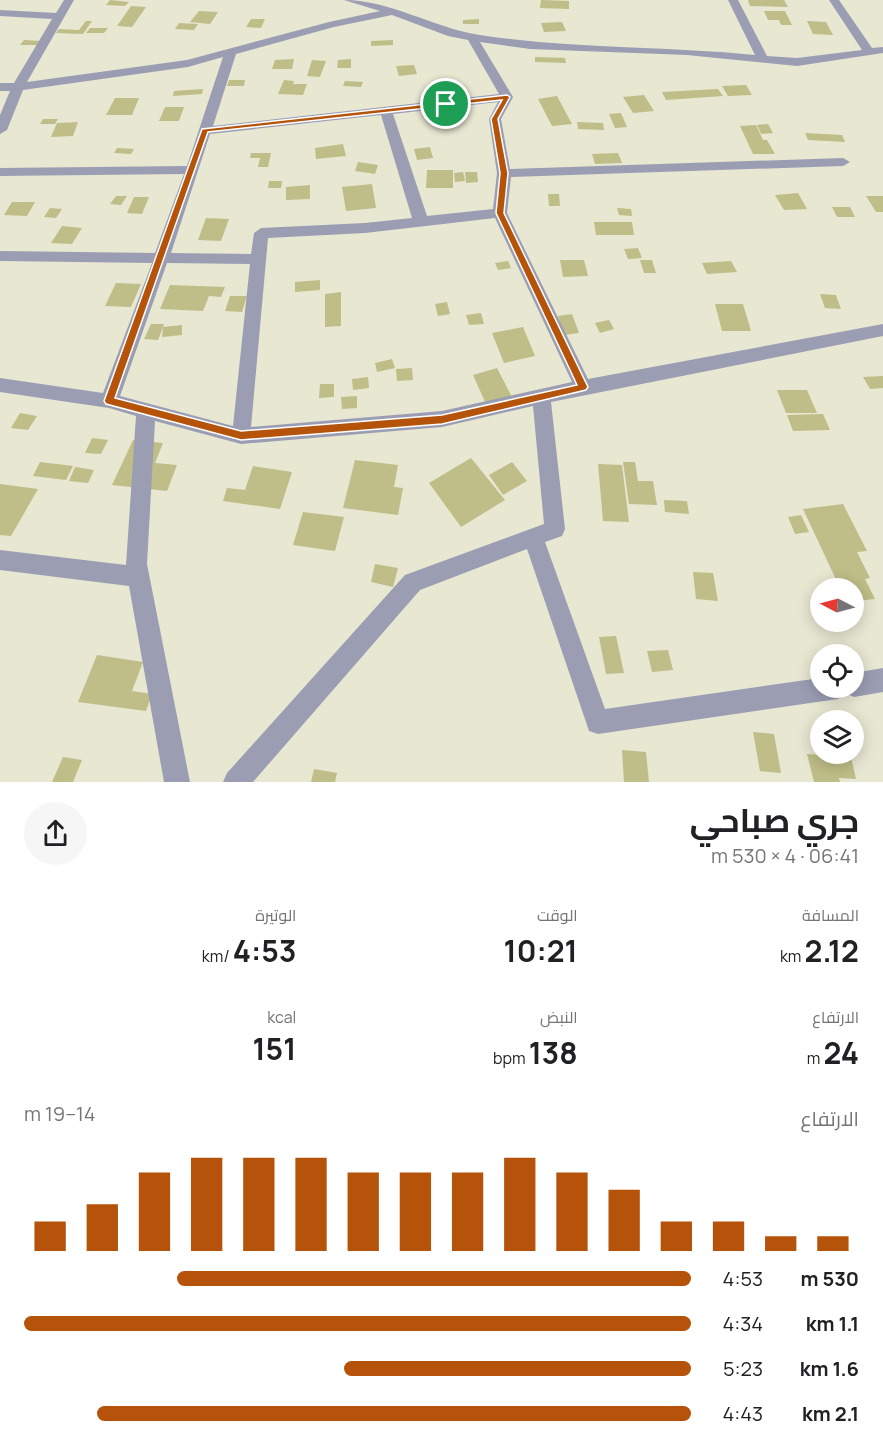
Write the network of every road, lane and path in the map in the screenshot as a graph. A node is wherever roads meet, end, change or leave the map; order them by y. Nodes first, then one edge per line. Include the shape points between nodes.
1 (69, 0) edge
2 (349, 0) edge
3 (733, 0) edge
4 (834, 0) edge
5 (361, 2) edge
6 (393, 12) junction
7 (0, 13) edge
8 (58, 16) junction
9 (472, 37) junction
10 (883, 50) edge
11 (231, 51) junction
12 (869, 52) junction
13 (763, 59) junction
14 (0, 87) edge
15 (18, 87) junction
16 (507, 97) junction
17 (386, 111) junction
18 (0, 130) edge
19 (205, 131) junction
20 (843, 162) dead end
21 (192, 170) junction
22 (0, 172) edge
23 (504, 173) junction
24 (500, 213) junction
25 (422, 222) junction
26 (0, 256) edge
27 (161, 258) junction
28 (258, 259) junction
29 (883, 330) edge
30 (0, 385) edge
31 (583, 387) junction
32 (542, 397) junction
33 (109, 401) junction
34 (146, 410) junction
35 (241, 436) junction
36 (533, 537) junction
37 (0, 560) edge
38 (138, 577) junction
39 (883, 680) edge
40 (864, 683) edge
41 (810, 691) edge
42 (177, 782) edge
43 (236, 782) edge

1 - 8 street
2 - 5 street
3 - 13 street
4 - 12 street
5 - 6 street
6 - 9 street via 452,34
6 - 11 street
7 - 8 street
8 - 15 street
9 - 13 street via 530,46
9 - 16 street
10 - 12 street
11 - 15 street via 188,63
11 - 19 street
12 - 13 street via 797,62
14 - 15 street
15 - 18 street
16 - 17 street
16 - 23 street via 495,119
17 - 19 street
17 - 25 street
19 - 21 street
20 - 23 street
21 - 22 street
21 - 27 street
23 - 24 street
24 - 25 street
24 - 31 street
25 - 28 street via 261,232
26 - 27 street
27 - 28 street
27 - 33 street
28 - 35 street
29 - 31 street
30 - 33 street
31 - 32 street
32 - 35 street via 442,419
32 - 36 street via 555,529
33 - 34 street
34 - 35 street
34 - 38 street
36 - 41 street via 598,722
36 - 43 street via 413,582
37 - 38 street
38 - 42 street
39 - 40 street

